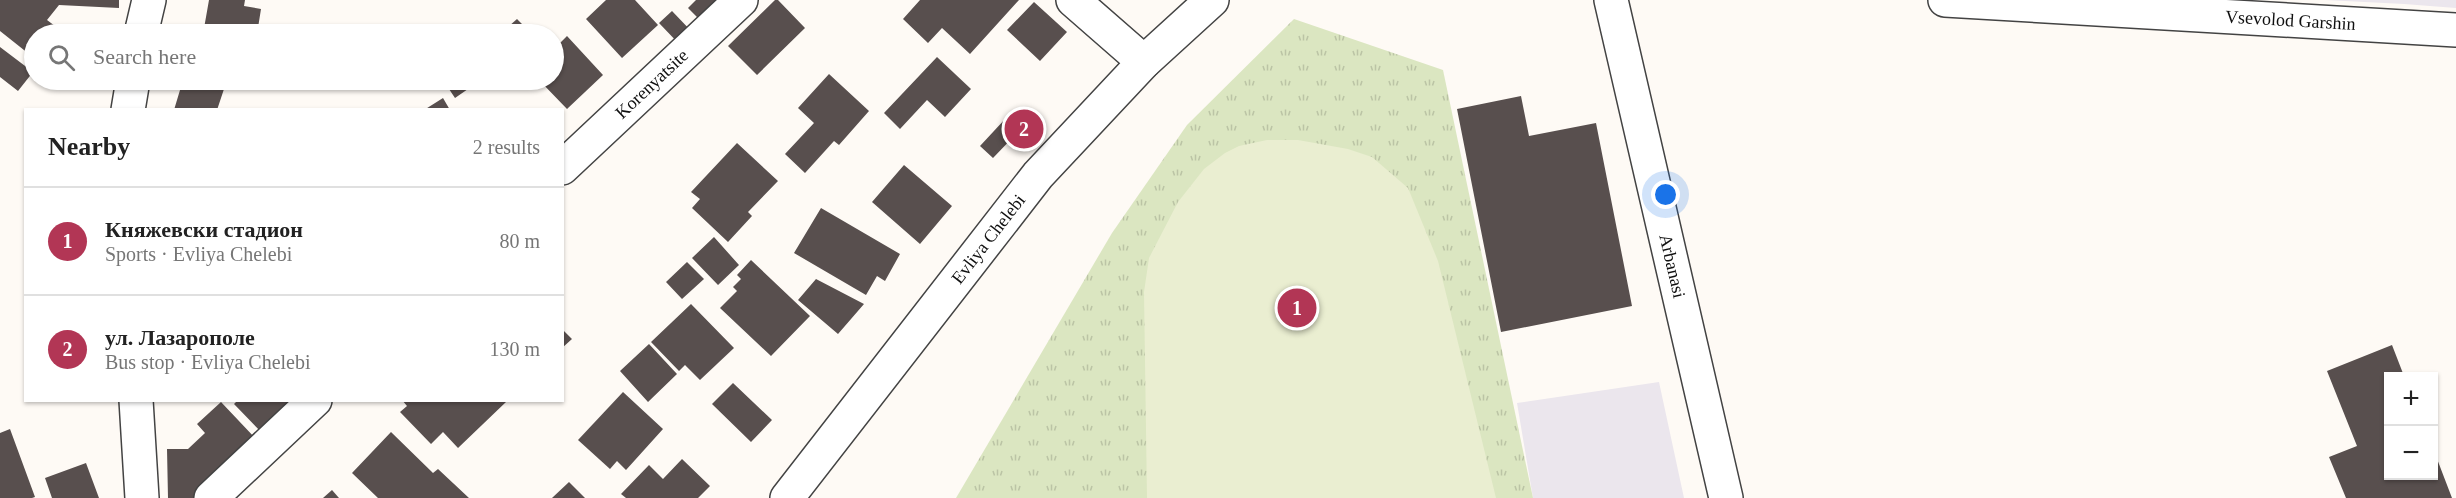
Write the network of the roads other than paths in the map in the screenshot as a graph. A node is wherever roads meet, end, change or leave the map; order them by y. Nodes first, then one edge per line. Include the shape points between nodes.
1 (149, 0) edge
2 (741, 0) edge
3 (1073, 0) edge
4 (1212, 0) edge
5 (1611, 0) edge
6 (1945, 0) edge
7 (2356, 12) edge
8 (143, 24) edge
9 (2456, 30) edge
10 (1144, 62) junction
11 (131, 90) edge
12 (128, 108) edge
13 (564, 166) edge
14 (136, 402) edge
15 (313, 402) edge
16 (142, 498) edge
17 (211, 498) edge
18 (787, 498) edge
19 (1726, 498) edge

1 - 8 street
2 - 13 street, Korenyatsite
3 - 10 street
4 - 10 street, Evliya Chelebi
5 - 19 street, Arbanasi
6 - 7 street, Vsevolod Garshin
7 - 9 street, Vsevolod Garshin
10 - 18 street, Evliya Chelebi via 1038,175
11 - 12 street
14 - 16 street
15 - 17 street

